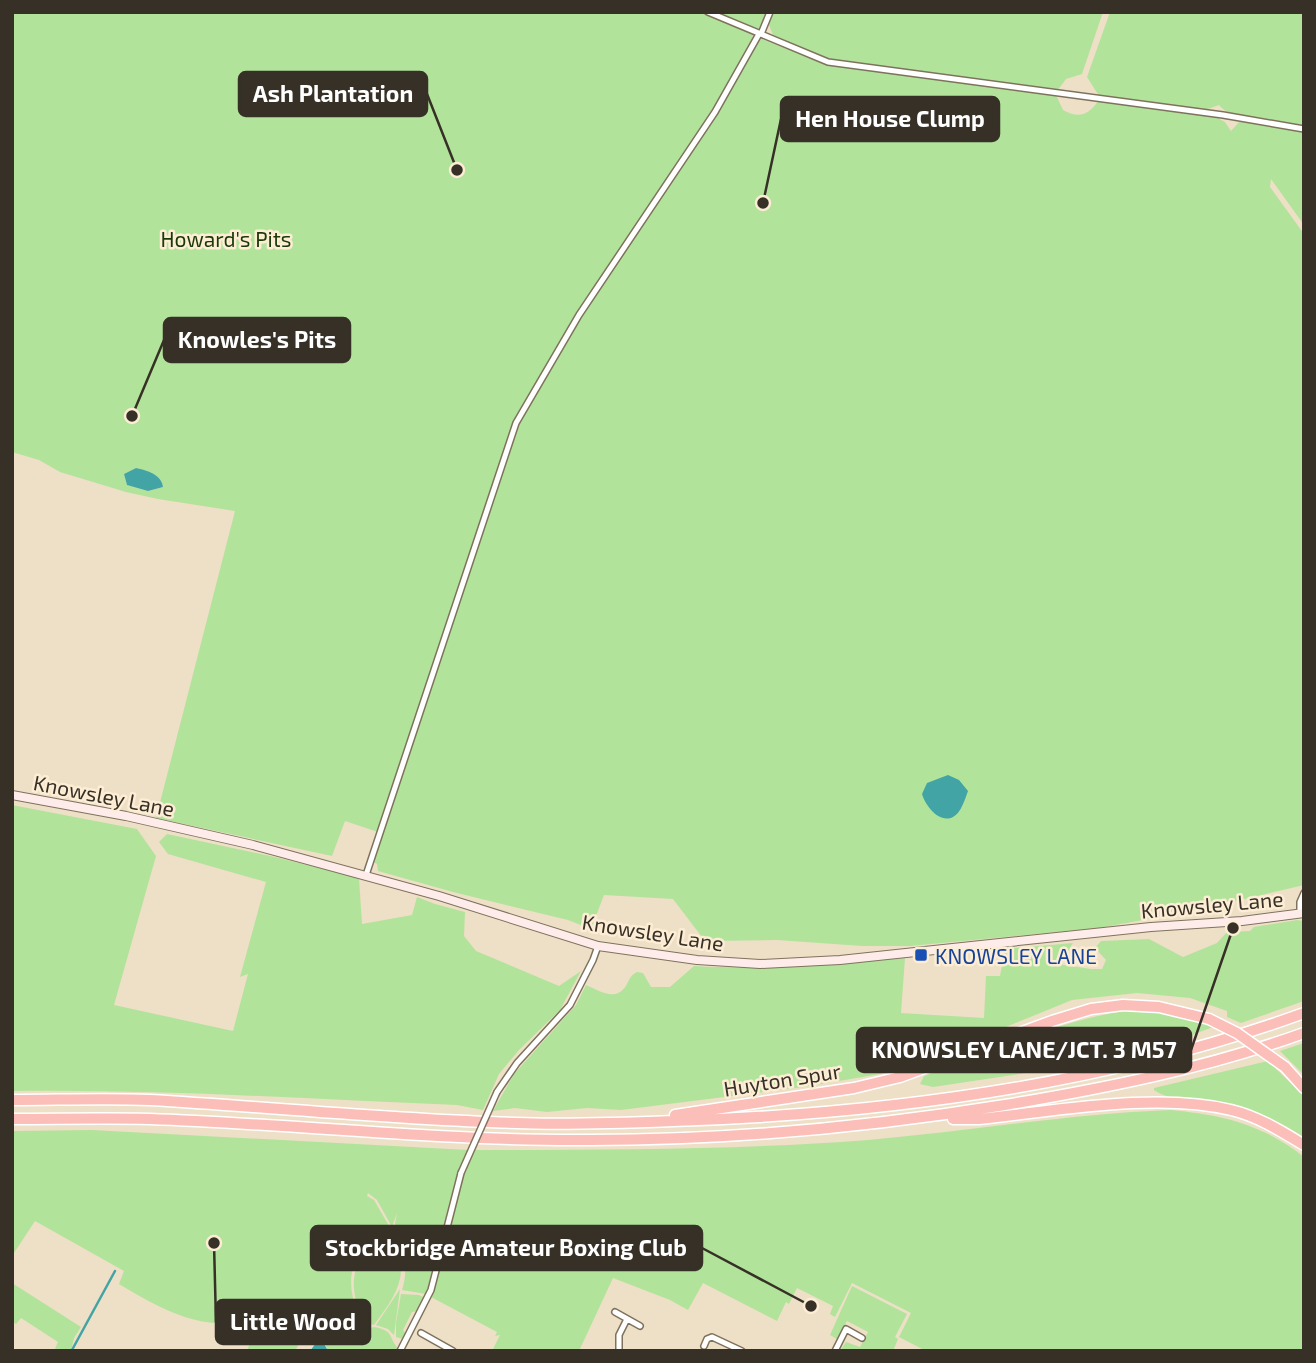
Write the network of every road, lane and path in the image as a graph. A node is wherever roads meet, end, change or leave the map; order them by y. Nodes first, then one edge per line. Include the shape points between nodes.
1 (708, 12) edge
2 (771, 12) edge
3 (760, 34) junction
4 (1304, 128) edge
5 (12, 795) edge
6 (366, 875) junction
7 (1304, 893) edge
8 (1302, 913) edge
9 (598, 946) junction
10 (1304, 1013) edge
11 (1304, 1033) edge
12 (1304, 1088) edge
13 (12, 1100) edge
14 (12, 1119) edge
15 (919, 1119) junction
16 (607, 1123) junction
17 (1304, 1145) edge
18 (615, 1312) dead end
19 (627, 1319) junction
20 (640, 1326) dead end
21 (421, 1333) dead end
22 (862, 1338) dead end
23 (704, 1346) dead end
24 (449, 1350) edge
25 (400, 1351) edge
26 (618, 1351) edge
27 (743, 1351) edge
28 (835, 1351) edge

1 - 3 street
2 - 3 street
3 - 4 street via 839,64
3 - 6 street via 715,112 579,314 516,423
5 - 6 main road, Knowsley Lane via 126,816
6 - 9 main road, Knowsley Lane
7 - 8 street
8 - 9 main road, Knowsley Lane via 760,964
9 - 25 street, bridge via 570,1005 497,1091 461,1173 431,1290
10 - 16 highway via 1188,1051 1007,1089 826,1112
11 - 15 highway via 1092,1091
12 - 16 highway, Huyton Spur, bridge via 1285,1067 1209,1019 1159,1007 1123,1005 1052,1021 900,1077 854,1088
13 - 16 highway via 146,1100 438,1121
14 - 15 highway via 150,1119 446,1138 574,1140 680,1139
15 - 17 highway via 979,1119 1144,1103 1192,1103 1233,1110
18 - 19 street
19 - 20 street
19 - 26 street
21 - 24 street
22 - 28 street via 846,1329
23 - 27 street via 712,1337

